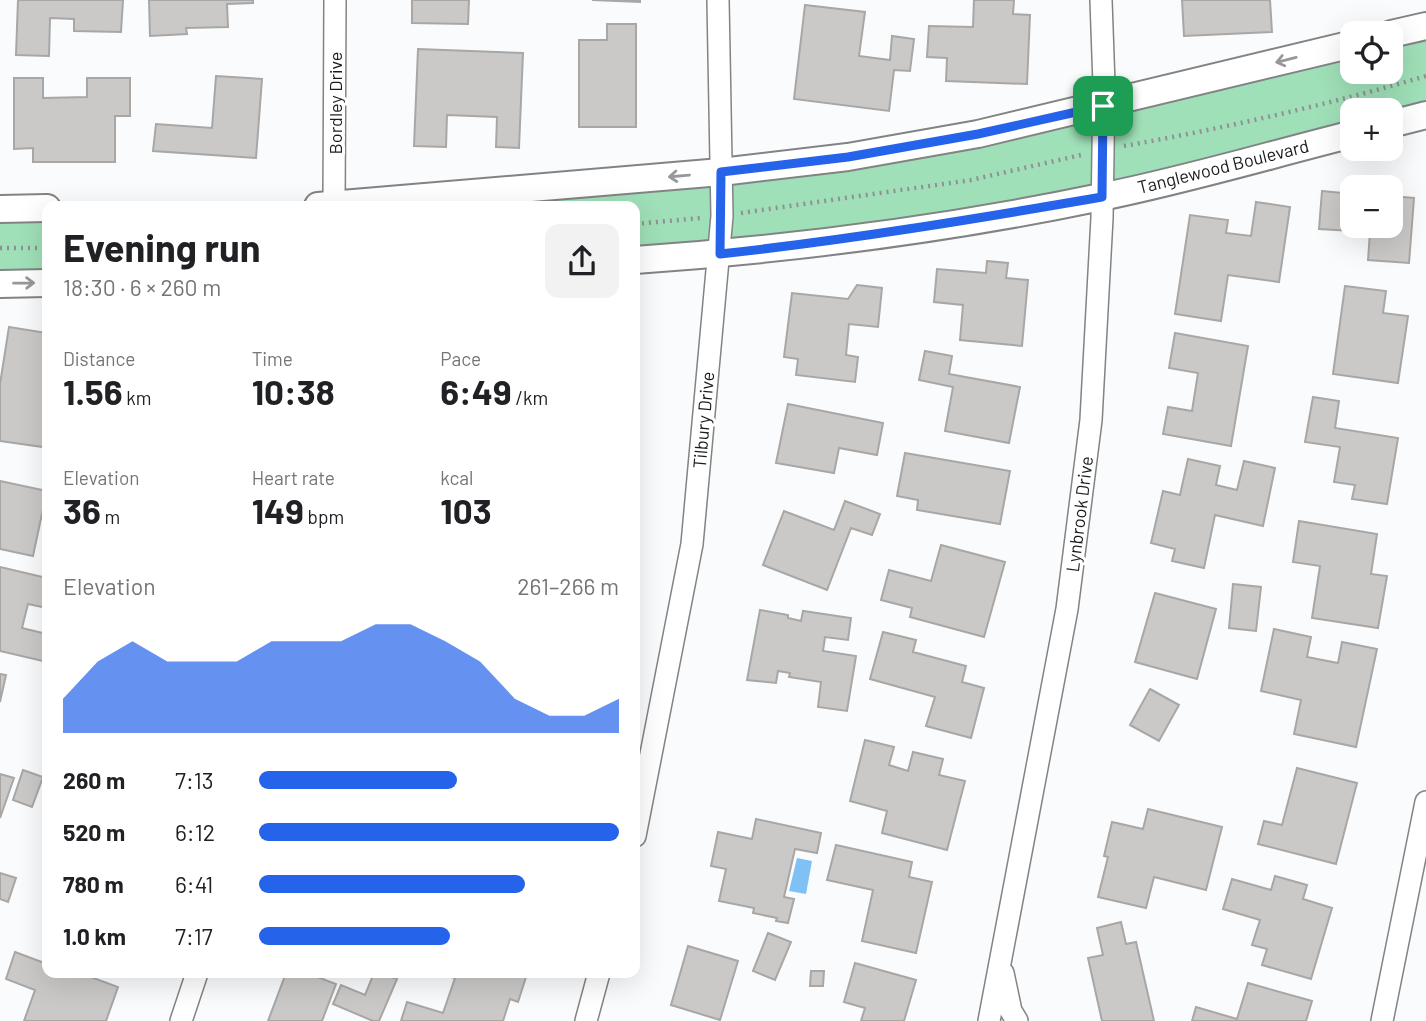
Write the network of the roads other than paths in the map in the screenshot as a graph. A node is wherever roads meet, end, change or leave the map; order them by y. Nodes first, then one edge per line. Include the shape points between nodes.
1 (335, 0) edge
2 (718, 0) edge
3 (1101, 0) edge
4 (1426, 26) edge
5 (1403, 31) edge
6 (1340, 47) edge
7 (1103, 106) junction
8 (1426, 115) edge
9 (1403, 121) edge
10 (1340, 137) edge
11 (721, 172) junction
12 (1102, 197) junction
13 (334, 201) edge
14 (391, 201) edge
15 (42, 208) edge
16 (0, 209) edge
17 (720, 254) junction
18 (640, 260) edge
19 (42, 283) edge
20 (0, 284) edge
21 (1426, 802) edge
22 (640, 810) edge
23 (1001, 964) junction
24 (195, 978) edge
25 (598, 978) edge
26 (181, 1021) edge
27 (586, 1021) edge
28 (989, 1021) edge
29 (1017, 1021) edge
30 (1382, 1021) edge

1 - 13 street, Bordley Drive
2 - 11 street, Tilbury Drive
3 - 7 street, Lynbrook Drive
4 - 5 street
6 -> 7 street
7 - 11 street via 848,157
7 - 12 street, Lynbrook Drive
8 - 9 street
10 - 12 street, Tanglewood Boulevard
11 -> 14 street
11 - 17 street, Tilbury Drive
12 - 17 street, Tanglewood Boulevard via 951,224
12 - 23 street, Lynbrook Drive via 1091,421 1067,609
15 - 16 street
17 - 18 street, Tanglewood Boulevard
17 - 22 street, Tilbury Drive via 692,544
20 -> 19 street
21 - 30 street
23 - 28 street, Lynbrook Drive
23 - 29 street
24 - 26 street
25 - 27 street

